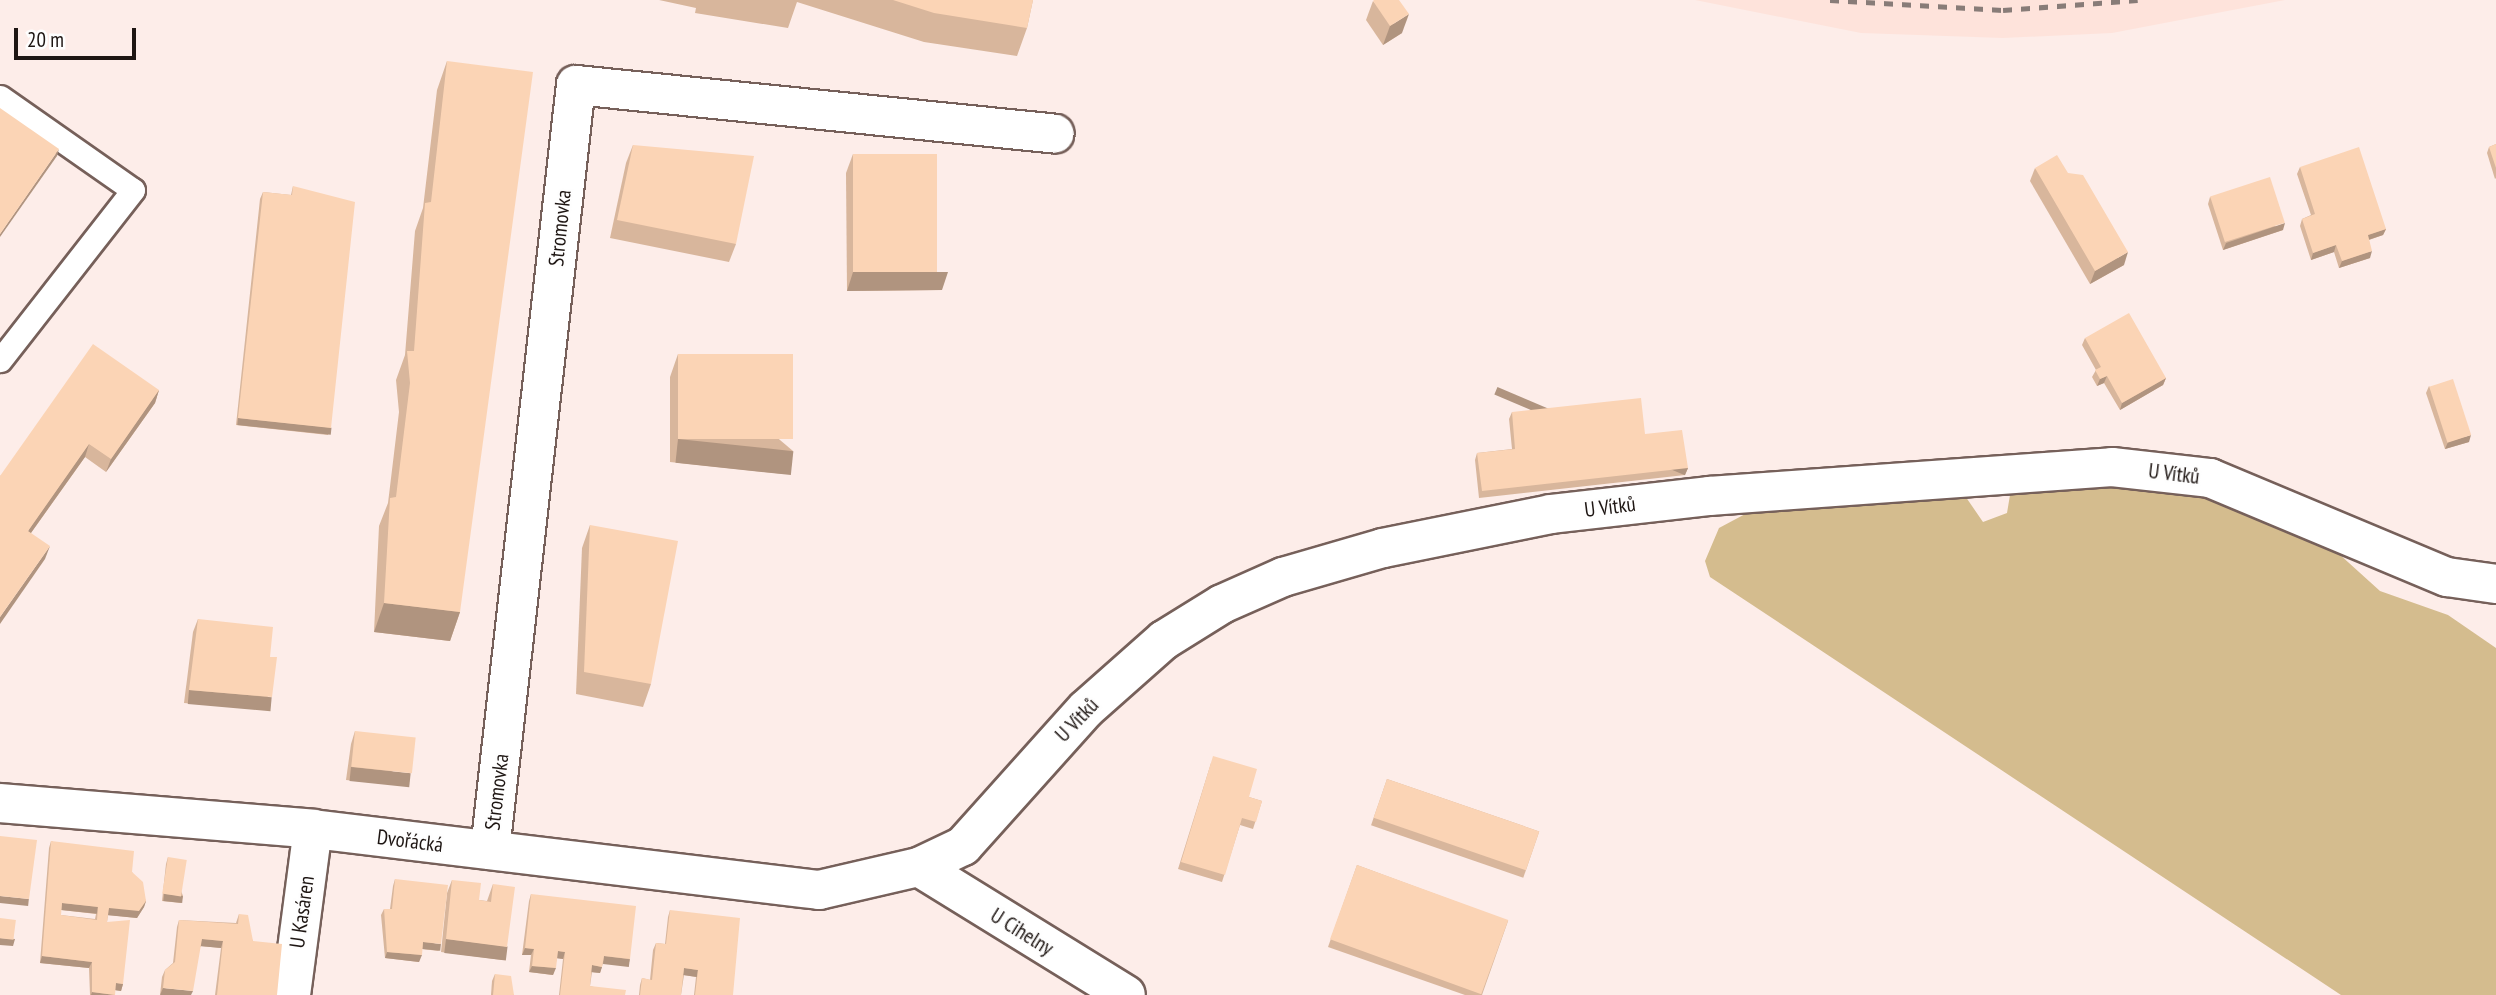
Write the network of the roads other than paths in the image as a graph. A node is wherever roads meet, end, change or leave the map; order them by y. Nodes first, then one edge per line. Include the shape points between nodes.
1 (0, 97) edge
2 (1055, 134) dead end
3 (0, 360) edge
4 (2496, 583) edge
5 (0, 803) edge
6 (313, 829) junction
7 (490, 850) junction
8 (919, 867) junction
9 (819, 890) joint
10 (290, 995) edge
11 (1126, 995) edge

1 - 3 lane via 133,190
2 - 7 street, Stromovka via 576,85
4 - 8 street, U Vítků via 2447,577 2210,478 2112,467 1709,496 1551,514 1383,548 1283,577 1223,604 1164,640 1086,709 963,846
5 - 6 street, Dvořácká
6 - 7 street, Dvořácká
6 - 10 street, U Kasáren
7 - 9 street, Dvořácká
8 - 9 street, U Vítků
8 - 11 street, U Cihelny

